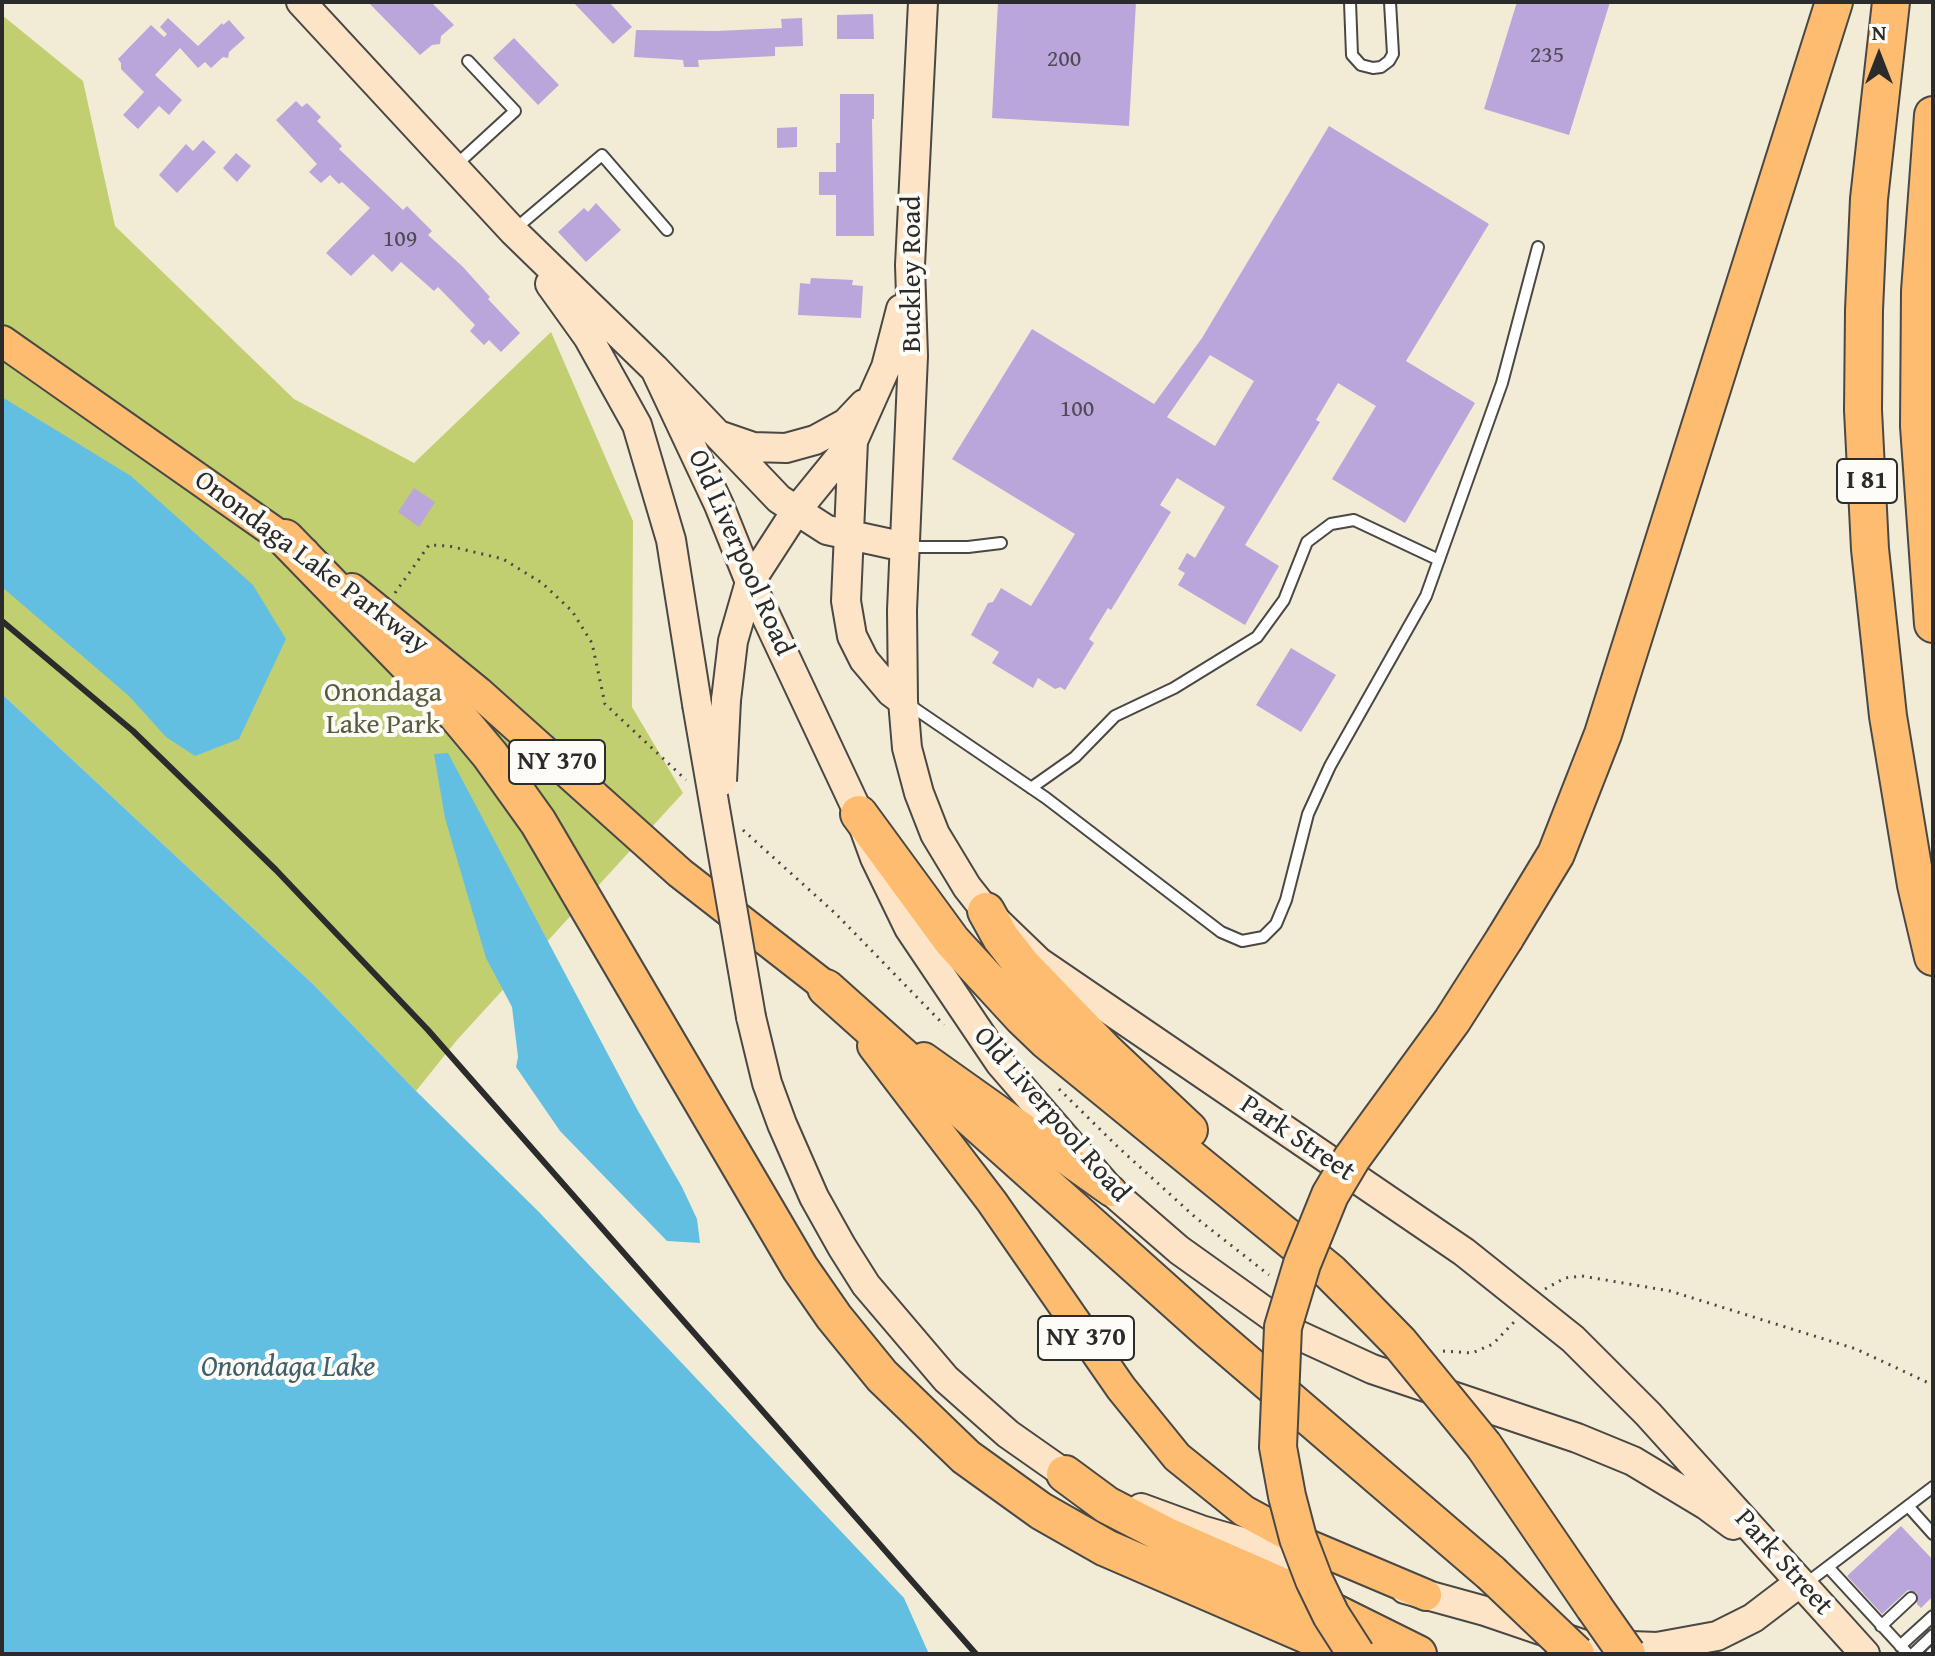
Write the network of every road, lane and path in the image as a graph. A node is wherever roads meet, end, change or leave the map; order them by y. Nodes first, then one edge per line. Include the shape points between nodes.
1 (301, 2) edge
2 (923, 2) edge
3 (1350, 2) edge
4 (1390, 2) edge
5 (1834, 2) edge
6 (1891, 2) edge
7 (468, 61) dead end
8 (1933, 115) edge
9 (454, 168) junction
10 (667, 230) dead end
11 (513, 231) junction
12 (1538, 247) dead end
13 (910, 265) junction
14 (2, 341) edge
15 (655, 369) junction
16 (875, 391) junction
17 (716, 433) junction
18 (853, 441) junction
19 (796, 511) junction
20 (848, 535) junction
21 (285, 538) junction
22 (1001, 543) dead end
23 (905, 547) junction
24 (1439, 560) junction
25 (750, 582) junction
26 (1933, 624) edge
27 (903, 701) junction
28 (1031, 788) junction
29 (859, 814) junction
30 (720, 830) junction
31 (986, 911) junction
32 (1933, 957) edge
33 (826, 988) junction
34 (1111, 1191) junction
35 (1353, 1295) junction
36 (1065, 1474) junction
37 (1933, 1487) edge
38 (1908, 1506) junction
39 (1933, 1534) edge
40 (1828, 1567) junction
41 (1801, 1585) junction
42 (1426, 1595) junction
43 (1911, 1598) dead end
44 (1933, 1616) edge
45 (1881, 1626) junction
46 (1933, 1635) edge
47 (1578, 1649) edge
48 (1907, 1651) edge
49 (1353, 1654) edge
50 (1418, 1654) edge
51 (1611, 1654) edge
52 (1627, 1654) edge
53 (1865, 1654) edge

1 - 9 main road, Old Liverpool Road
2 - 13 main road, Buckley Road
3 - 4 lane via 1352,55 1373,68 1393,54
5 - 49 highway, bridge via 1603,734 1556,854 1452,1021 1330,1195 1283,1327 1278,1447 1287,1496 1314,1580
6 - 32 highway, I 81 via 1869,199 1863,410 1870,549 1888,716
7 - 9 lane via 515,111
8 - 26 highway, I 81 via 1920,291 1919,426
9 - 11 main road, Old Liverpool Road
10 - 11 lane via 602,155
11 - 15 main road, Old Liverpool Road
11 - 30 main road, bridge via 588,337 637,425 671,540
12 - 24 lane via 1502,383
13 - 16 main road via 886,367
13 - 23 main road, Buckley Road via 913,356
14 - 21 main road, Onondaga Lake Parkway / NY 370
15 - 17 main road, Old Liverpool Road
15 - 25 main road, Old Liverpool Road
16 - 17 main road via 846,423 786,448 753,447
16 - 18 main road
17 - 19 main road, Old Liverpool Road
18 - 19 main road
18 - 20 main road
19 - 20 main road, Old Liverpool Road via 827,530
19 - 25 main road
20 - 23 main road, Old Liverpool Road
20 - 27 main road via 846,601 852,636 864,660
21 - 33 main road, Onondaga Lake Parkway / NY 370 via 394,622 680,873
21 - 49 highway via 454,712 538,822 800,1268 882,1376 966,1457 1041,1511 1106,1548
22 - 23 lane
23 - 27 main road, Park Street
24 - 28 lane via 1354,520 1331,524 1307,542 1284,600 1257,637 1174,688 1115,716 1075,757
24 - 28 lane via 1426,596 1330,766 1308,814 1286,900 1276,924 1263,937 1242,941 1221,932
25 - 29 main road, Old Liverpool Road
25 - 30 main road, bridge via 733,641
27 - 28 lane
27 - 31 main road, Park Street via 907,748 935,834
29 - 34 main road, Old Liverpool Road via 875,858 929,961 1000,1063
29 - 35 highway via 952,941 1030,1025
30 - 36 main road, bridge via 767,1083 814,1197 866,1285 946,1379 1008,1434
31 - 35 highway via 1022,965 1104,1050 1314,1247
31 - 41 main road, Park Street via 1039,962 1464,1252 1573,1339 1648,1414
33 - 34 main road, NY 370
33 - 42 main road, NY 370 via 992,1202 1121,1388 1177,1457 1244,1511
33 - 47 highway, bridge via 1209,1331
34 - 41 main road, Old Liverpool Road / NY 370 via 1179,1250 1298,1335 1372,1369 1633,1461 1706,1505
35 - 52 highway, bridge via 1484,1446
36 - 42 main road via 1201,1530
36 - 50 highway via 1107,1505 1167,1536
37 - 38 lane
38 - 39 lane
38 - 40 lane
40 - 41 lane
40 - 45 lane
41 - 47 main road, NY 370 via 1753,1618 1698,1641
41 - 53 main road, Park Street / NY 370
42 - 47 main road, NY 370 via 1485,1611
43 - 45 lane
44 - 48 lane
45 - 48 lane
46 - 48 lane
47 - 51 main road, NY 370

